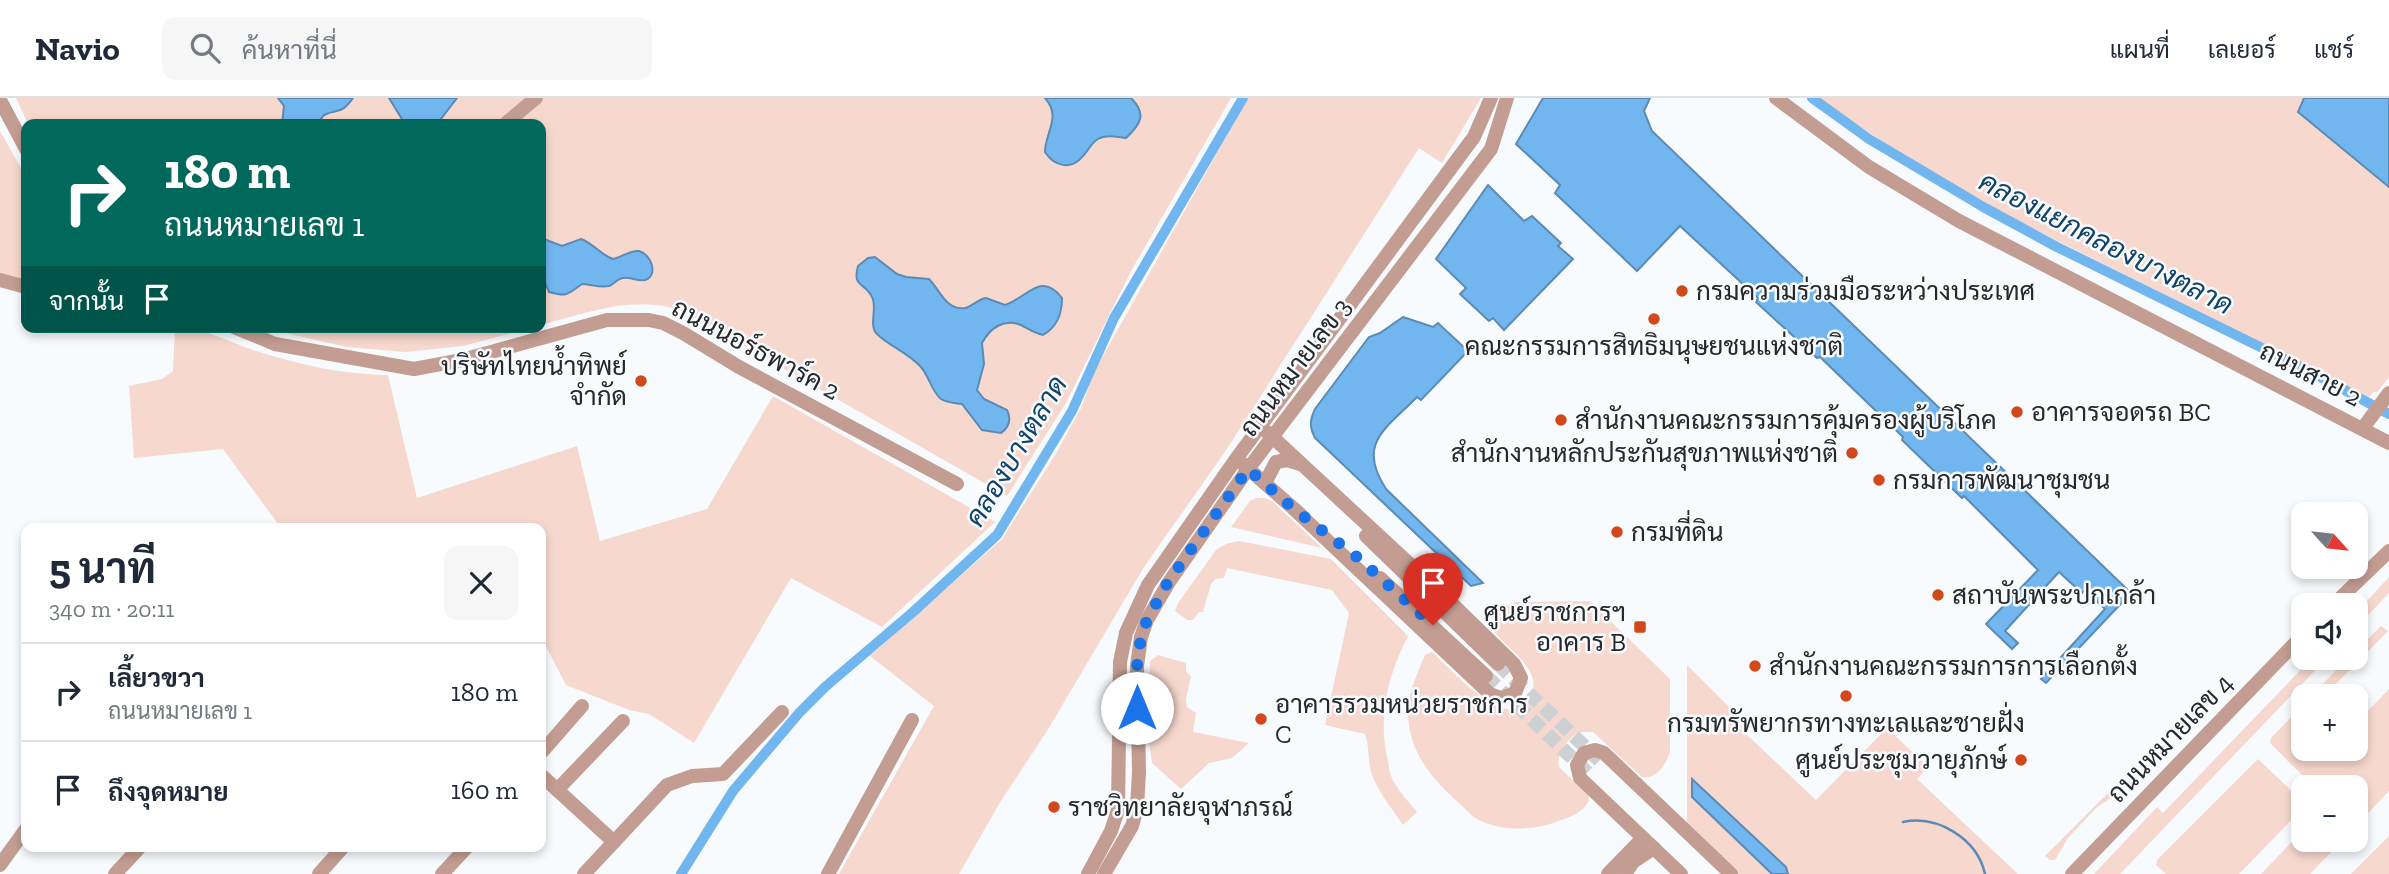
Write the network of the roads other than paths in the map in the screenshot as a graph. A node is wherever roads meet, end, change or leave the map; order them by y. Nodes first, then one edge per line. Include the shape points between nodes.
1 (536, 98) edge
2 (1491, 98) edge
3 (1507, 98) edge
4 (1776, 98) edge
5 (0, 100) edge
6 (511, 119) edge
7 (21, 140) edge
8 (0, 281) edge
9 (21, 286) edge
10 (248, 333) edge
11 (2382, 401) edge
12 (1260, 427) junction
13 (2362, 428) junction
14 (1272, 437) junction
15 (2389, 443) edge
16 (1236, 459) junction
17 (1304, 466) junction
18 (1248, 469) junction
19 (1320, 481) junction
20 (1265, 483) junction
21 (957, 484) dead end
22 (1294, 509) junction
23 (2389, 551) edge
24 (2345, 593) edge
25 (2291, 647) edge
26 (1498, 664) tunnel mouth
27 (1486, 677) tunnel mouth
28 (582, 706) dead end
29 (782, 712) dead end
30 (912, 720) dead end
31 (623, 721) dead end
32 (546, 747) edge
33 (1601, 762) tunnel mouth
34 (1589, 774) tunnel mouth
35 (546, 780) edge
36 (557, 790) junction
37 (21, 835) edge
38 (614, 842) junction
39 (1648, 843) junction
40 (136, 852) edge
41 (339, 852) edge
42 (462, 852) edge
43 (3, 855) edge
44 (116, 874) edge
45 (319, 874) edge
46 (442, 874) edge
47 (584, 874) edge
48 (828, 874) edge
49 (1088, 874) edge
50 (1104, 874) edge
51 (1615, 874) edge
52 (1681, 874) edge
53 (1694, 874) edge
54 (1719, 874) edge
55 (1731, 874) edge
56 (2072, 874) edge

1 - 6 street
2 - 12 street, ถนนหมายเลข 3 via 1465,149
3 - 14 street, ถนนหมายเลข 3 via 1491,149
4 - 13 street, ถนนสาย 2 via 1869,167 1959,221
5 - 7 street
8 - 9 street
10 - 21 street, ถนนนอร์ธพาร์ค 2 via 275,344 414,369 607,320 649,320 683,333
11 - 13 street
12 - 14 street
12 - 16 street, ถนนหมายเลข 3
13 - 15 street, ถนนสาย 2
14 - 17 street
14 - 18 street, ถนนหมายเลข 3
16 - 18 street
16 - 49 street, ถนนหมายเลข 3 via 1148,585 1126,633 1120,662 1118,810
17 - 19 street
17 - 20 street via 1276,461
18 - 20 street
18 - 50 street, ถนนหมายเลข 3 via 1168,582 1147,620 1137,666 1137,808 1132,826
19 - 22 street via 1520,673 1520,683 1511,696 1490,694
19 - 26 street via 1370,541
20 - 22 street
22 - 27 street via 1357,557
23 - 24 street
25 - 56 street, ถนนหมายเลข 4
28 - 32 street
29 - 38 street via 729,770 667,785
30 - 48 street
31 - 36 street
33 - 54 street
34 - 53 street
35 - 36 street
36 - 38 street
37 - 43 street
38 - 47 street
39 - 51 street via 1633,862
39 - 52 street
39 - 55 street via 1578,774 1578,761 1590,750 1604,753
40 - 44 street
41 - 45 street
42 - 46 street

